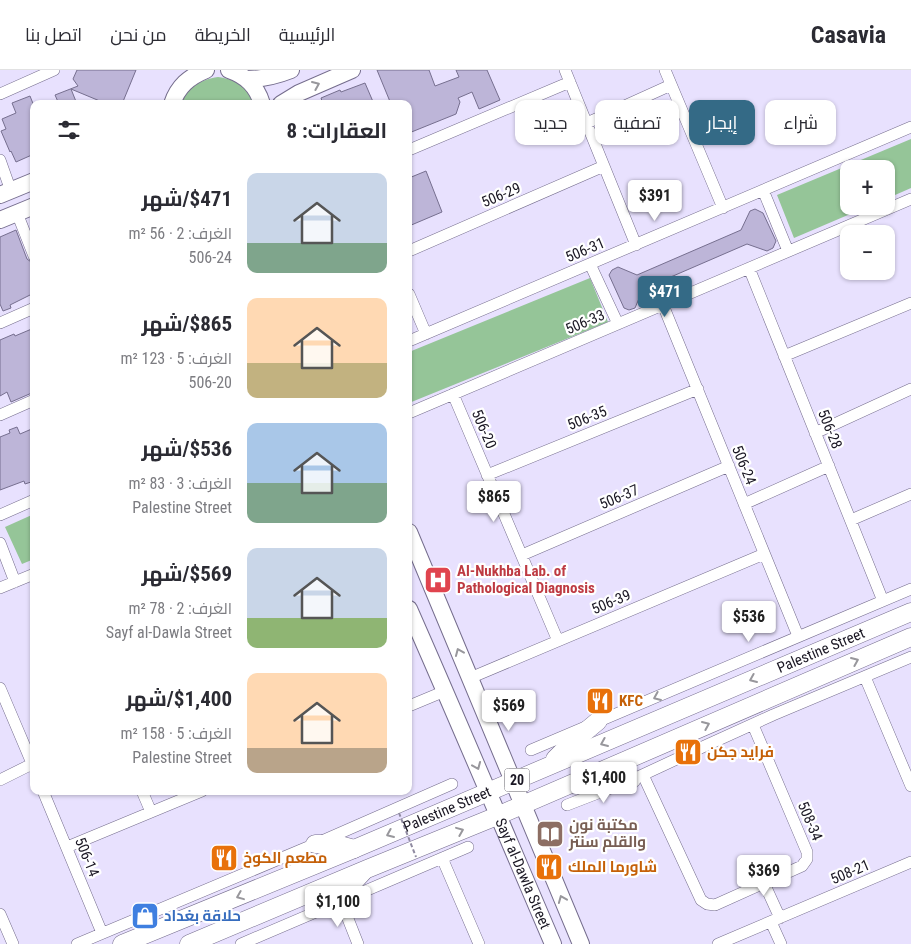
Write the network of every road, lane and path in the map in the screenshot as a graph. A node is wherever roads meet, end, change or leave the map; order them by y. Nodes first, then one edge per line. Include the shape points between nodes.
1 (54, 70) edge
2 (206, 70) edge
3 (229, 70) edge
4 (291, 70) edge
5 (352, 70) edge
6 (566, 70) edge
7 (664, 70) edge
8 (179, 77) edge
9 (247, 79) junction
10 (570, 82) junction
11 (671, 85) junction
12 (0, 94) edge
13 (173, 100) edge
14 (261, 100) edge
15 (288, 100) edge
16 (587, 123) junction
17 (911, 127) edge
18 (412, 149) edge
19 (0, 160) edge
20 (604, 166) junction
21 (30, 184) edge
22 (763, 190) junction
23 (5, 193) edge
24 (911, 199) edge
25 (30, 208) edge
26 (723, 208) junction
27 (17, 213) junction
28 (0, 220) edge
29 (636, 245) junction
30 (30, 246) edge
31 (412, 250) edge
32 (788, 251) junction
33 (590, 264) junction
34 (749, 268) junction
35 (412, 301) edge
36 (911, 303) edge
37 (663, 305) junction
38 (30, 310) edge
39 (0, 323) edge
40 (618, 324) junction
41 (426, 334) junction
42 (412, 340) edge
43 (784, 356) junction
44 (698, 389) junction
45 (911, 389) edge
46 (453, 394) junction
47 (30, 402) edge
48 (412, 412) edge
49 (0, 415) edge
50 (816, 433) junction
51 (729, 466) junction
52 (829, 466) junction
53 (487, 475) junction
54 (911, 494) edge
55 (30, 502) edge
56 (744, 504) junction
57 (0, 514) edge
58 (851, 520) junction
59 (412, 539) edge
60 (0, 543) edge
61 (764, 554) junction
62 (522, 555) junction
63 (30, 576) edge
64 (15, 582) junction
65 (0, 588) edge
66 (911, 589) edge
67 (883, 601) junction
68 (911, 612) edge
69 (412, 616) edge
70 (798, 636) junction
71 (911, 637) edge
72 (558, 641) junction
73 (911, 657) edge
74 (865, 677) junction
75 (470, 678) junction
76 (0, 688) edge
77 (445, 691) junction
78 (412, 705) edge
79 (598, 722) junction
80 (753, 724) junction
81 (531, 750) dead end
82 (30, 759) edge
83 (30, 767) edge
84 (546, 767) junction
85 (638, 777) junction
86 (0, 780) edge
87 (513, 782) junction
88 (576, 782) junction
89 (452, 784) dead end
90 (911, 786) edge
91 (488, 792) junction
92 (46, 795) edge
93 (144, 795) edge
94 (192, 795) edge
95 (523, 804) junction
96 (567, 805) dead end
97 (151, 812) junction
98 (398, 814) dead end
99 (498, 816) junction
100 (315, 844) junction
101 (67, 847) junction
102 (468, 847) dead end
103 (354, 849) junction
104 (416, 857) dead end
105 (442, 858) junction
106 (911, 862) edge
107 (367, 869) junction
108 (764, 883) junction
109 (341, 901) junction
110 (0, 914) edge
111 (775, 920) junction
112 (102, 933) junction
113 (13, 944) edge
114 (77, 944) edge
115 (122, 944) edge
116 (189, 944) edge
117 (241, 944) edge
118 (358, 944) edge
119 (479, 944) edge
120 (553, 944) edge
121 (580, 944) edge
122 (718, 944) edge
123 (781, 944) edge

1 - 12 street
2 - 8 street
3 - 9 street
4 - 9 street via 266,78
15 -> 5 street
6 - 10 street
7 - 11 street
8 - 13 street
9 - 14 street
10 - 16 street
10 - 18 street
11 - 16 street
11 - 26 street
16 - 20 street
17 - 22 street, 506-31
19 - 23 street
20 - 29 street
20 - 31 street, 506-29
21 - 23 street
22 - 26 street, 506-31
22 - 32 street
24 - 32 street, 506-33
25 - 27 street
26 - 29 street, 506-31
27 - 28 street
27 - 30 street
29 - 33 street, 506-31
32 - 34 street, 506-33
33 - 40 street
33 - 41 street, 506-31
34 - 37 street, 506-33
34 - 43 street, 506-28
35 - 41 street
36 - 43 street
37 - 40 street, 506-33
37 - 44 street, 506-24
38 - 39 street
40 - 46 street, 506-33
41 - 42 street, 506-31
43 - 50 street, 506-28
44 - 51 street, 506-24
44 - 53 street, 506-35
45 - 50 street
46 - 48 street, 506-33
46 - 53 street, 506-20
47 - 49 street
50 - 52 street, 506-28
51 - 56 street, 506-24
51 - 62 street, 506-37
52 - 56 street
52 - 58 street, 506-28
53 - 62 street, 506-20
54 - 58 street
55 - 57 street
56 - 61 street, 506-24
58 - 67 street, 506-28
75 -> 59 street, Sayf al-Dawla Street
60 - 64 street
61 - 70 street, 506-24
61 - 72 street, 506-39
62 - 72 street, 506-20
63 - 64 street
64 - 65 street
66 - 67 street
67 - 70 street
68 -> 84 main road, Palestine Street / 20
69 - 77 street, Sayf al-Dawla Street
70 -> 79 street
88 -> 71 main road, Palestine Street / 20
72 - 75 street, 506-39
73 - 74 street
74 - 80 street
74 - 90 street
75 - 87 street, Sayf al-Dawla Street
76 - 82 street
77 - 78 street
77 -> 91 street, Sayf al-Dawla Street
79 - 81 street
79 - 84 main road
80 - 85 street
80 - 108 street, 508-34 via 808,852 802,866
83 - 86 street
84 - 87 main road, Palestine Street / 20
85 - 88 main road via 595,783
85 - 96 street
85 - 108 street, 508-34 via 701,900 715,905
87 - 91 main road, Palestine Street / 20
87 - 95 street, Sayf al-Dawla Street
88 - 95 main road, Palestine Street / 20
89 - 100 street
91 - 99 street, Sayf al-Dawla Street
91 -> 103 main road, Palestine Street / 20
92 - 101 street, 506-14
93 - 97 street
94 - 97 street
95 - 99 main road, Palestine Street / 20
121 -> 95 street, Sayf al-Dawla Street
97 - 101 street
98 - 104 path, bridge
107 -> 99 main road, Palestine Street / 20
99 - 120 street, Sayf al-Dawla Street
100 - 103 main road via 336,844
100 - 112 street
101 - 112 street, 506-14
102 - 105 street
103 -> 115 main road, Palestine Street / 20
105 - 109 street
105 - 119 street
106 - 111 street, 508-21
107 - 109 main road
107 - 116 main road, Palestine Street / 20
108 - 111 street
109 - 117 street
109 - 118 street
110 - 113 street
111 - 122 street, 508-21
111 - 123 street
112 - 114 street

